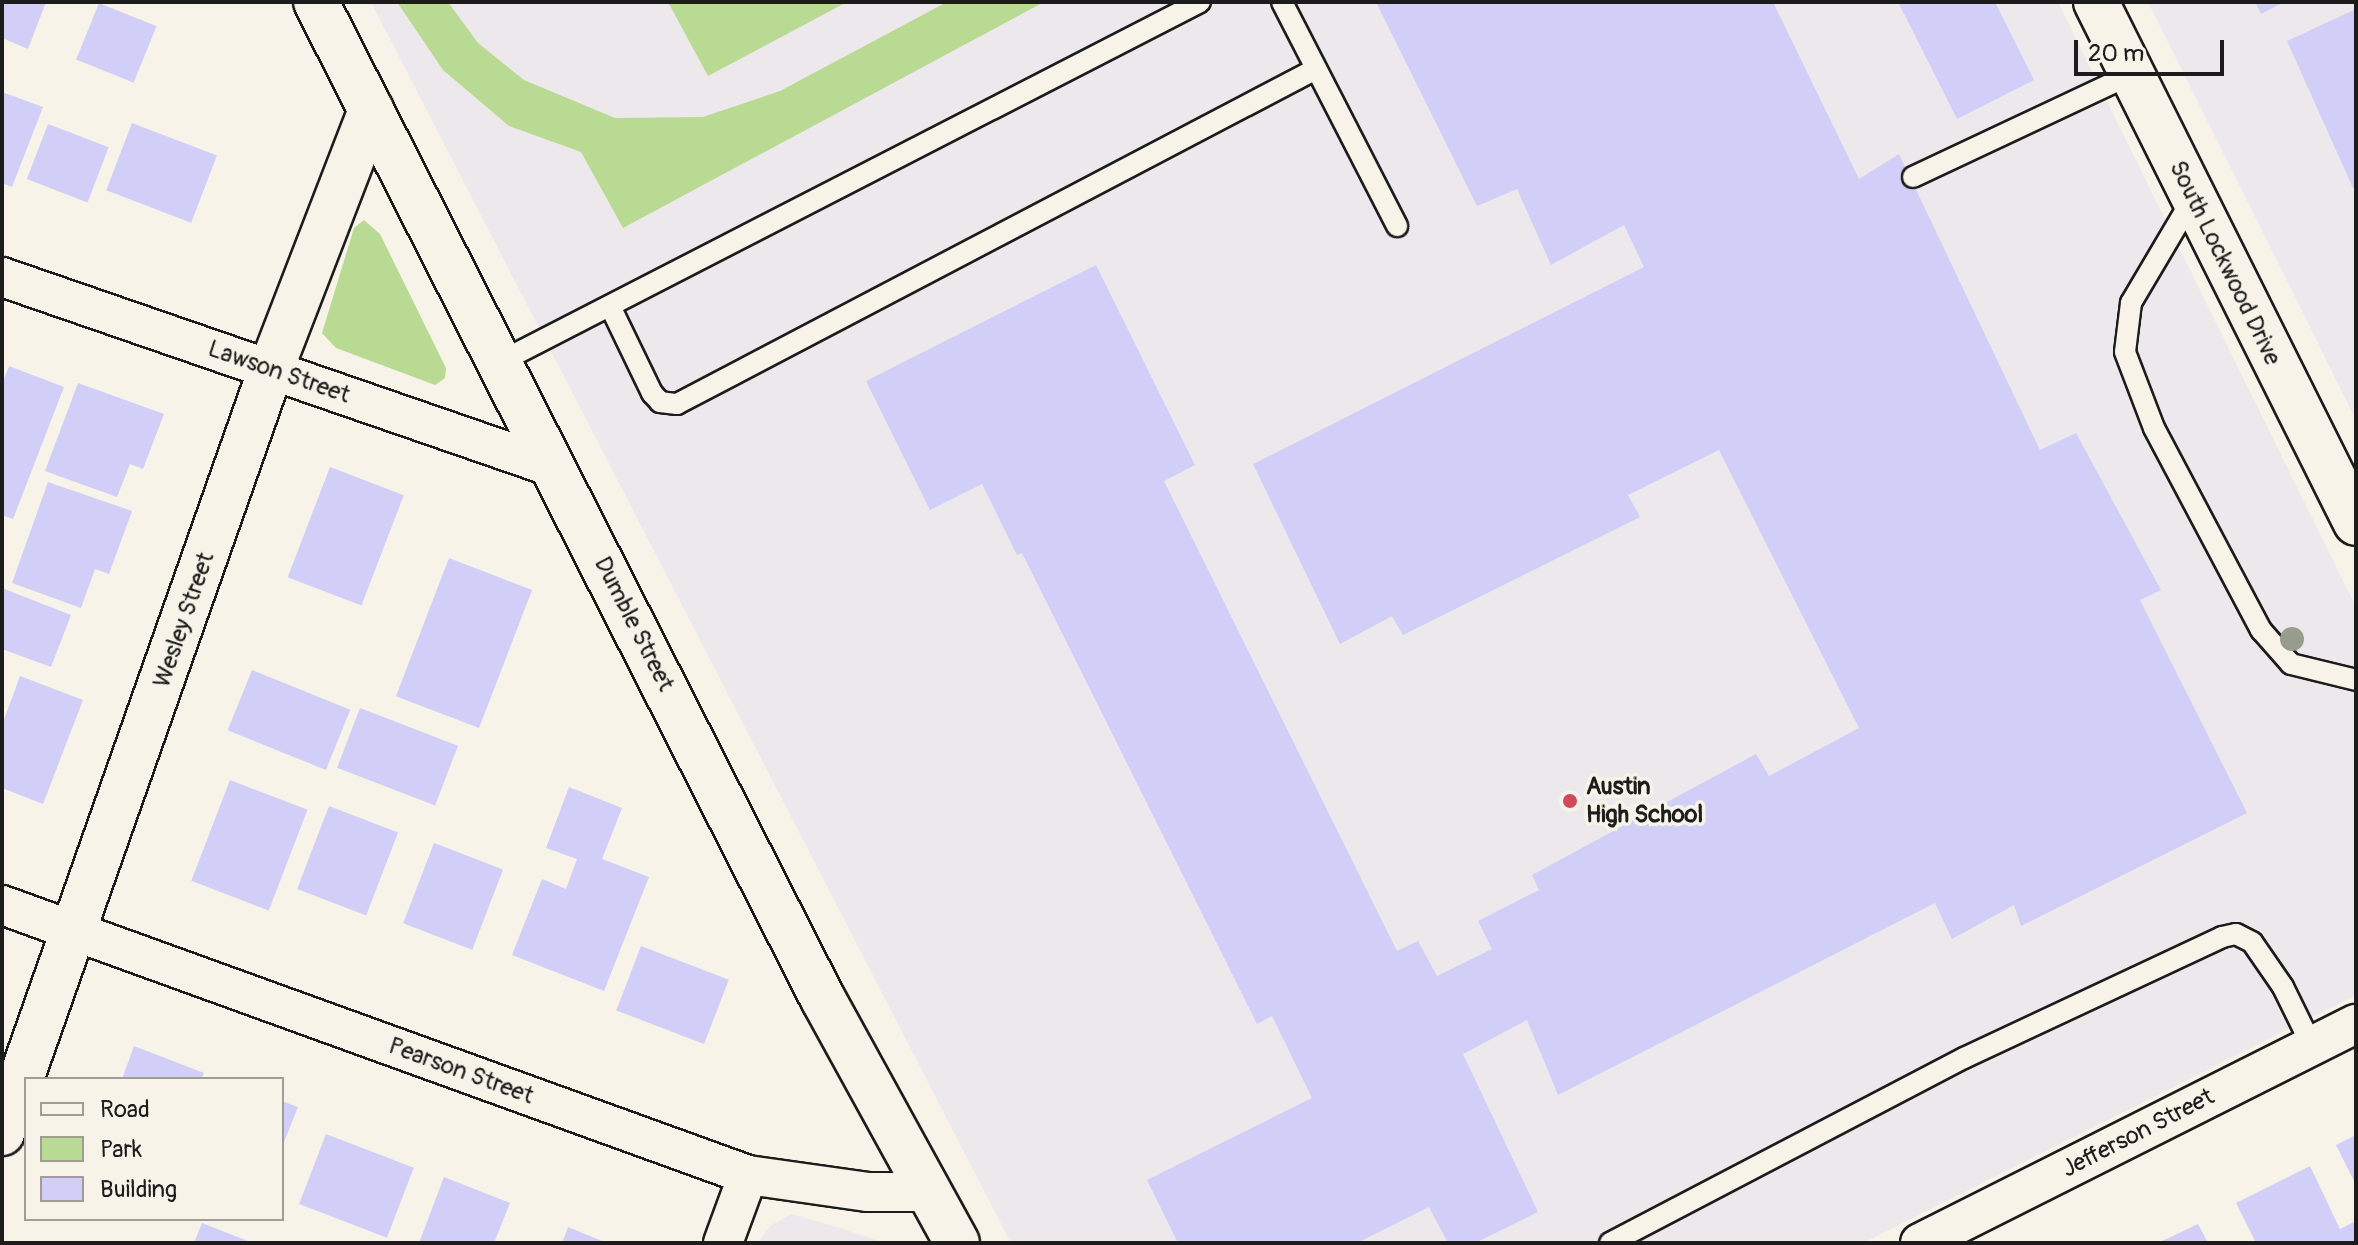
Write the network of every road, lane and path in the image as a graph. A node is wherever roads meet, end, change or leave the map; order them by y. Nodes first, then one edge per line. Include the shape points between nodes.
1 (316, 2) edge
2 (1200, 2) edge
3 (1282, 2) edge
4 (2096, 2) edge
5 (1314, 70) junction
6 (2132, 74) junction
7 (371, 110) junction
8 (1913, 177) dead end
9 (2193, 198) junction
10 (1397, 226) dead end
11 (2, 277) edge
12 (610, 306) junction
13 (500, 362) junction
14 (271, 369) junction
15 (555, 468) junction
16 (2356, 523) edge
17 (2356, 680) edge
18 (2, 905) edge
19 (75, 931) junction
20 (2356, 1024) edge
21 (2312, 1046) junction
22 (2, 1133) edge
23 (748, 1175) junction
24 (929, 1192) junction
25 (723, 1243) edge
26 (957, 1243) edge
27 (1610, 1243) edge
28 (1920, 1243) edge

1 - 7 street, Dumble Street
2 - 12 lane
3 - 5 lane
4 - 6 street, South Lockwood Drive
5 - 10 lane
5 - 12 lane via 677,404 660,402 652,393
6 - 8 lane
6 - 9 street, South Lockwood Drive
7 - 13 street, Dumble Street
7 - 14 street, Wesley Street
9 - 16 street, South Lockwood Drive
9 - 17 lane via 2131,303 2125,352 2154,428 2261,630 2291,664
11 - 14 street, Lawson Street
12 - 13 lane
13 - 15 street, Dumble Street
14 - 15 street, Lawson Street
14 - 19 street, Wesley Street
15 - 24 street, Dumble Street via 823,999
18 - 19 street, Pearson Street
19 - 22 street, Wesley Street
19 - 23 street, Pearson Street
20 - 21 street, Jefferson Street
21 - 27 lane via 2283,987 2252,942 2236,934 2222,937 1964,1058
21 - 28 street, Jefferson Street
23 - 24 street, Pearson Street via 867,1192
23 - 25 street
24 - 26 street, Dumble Street

